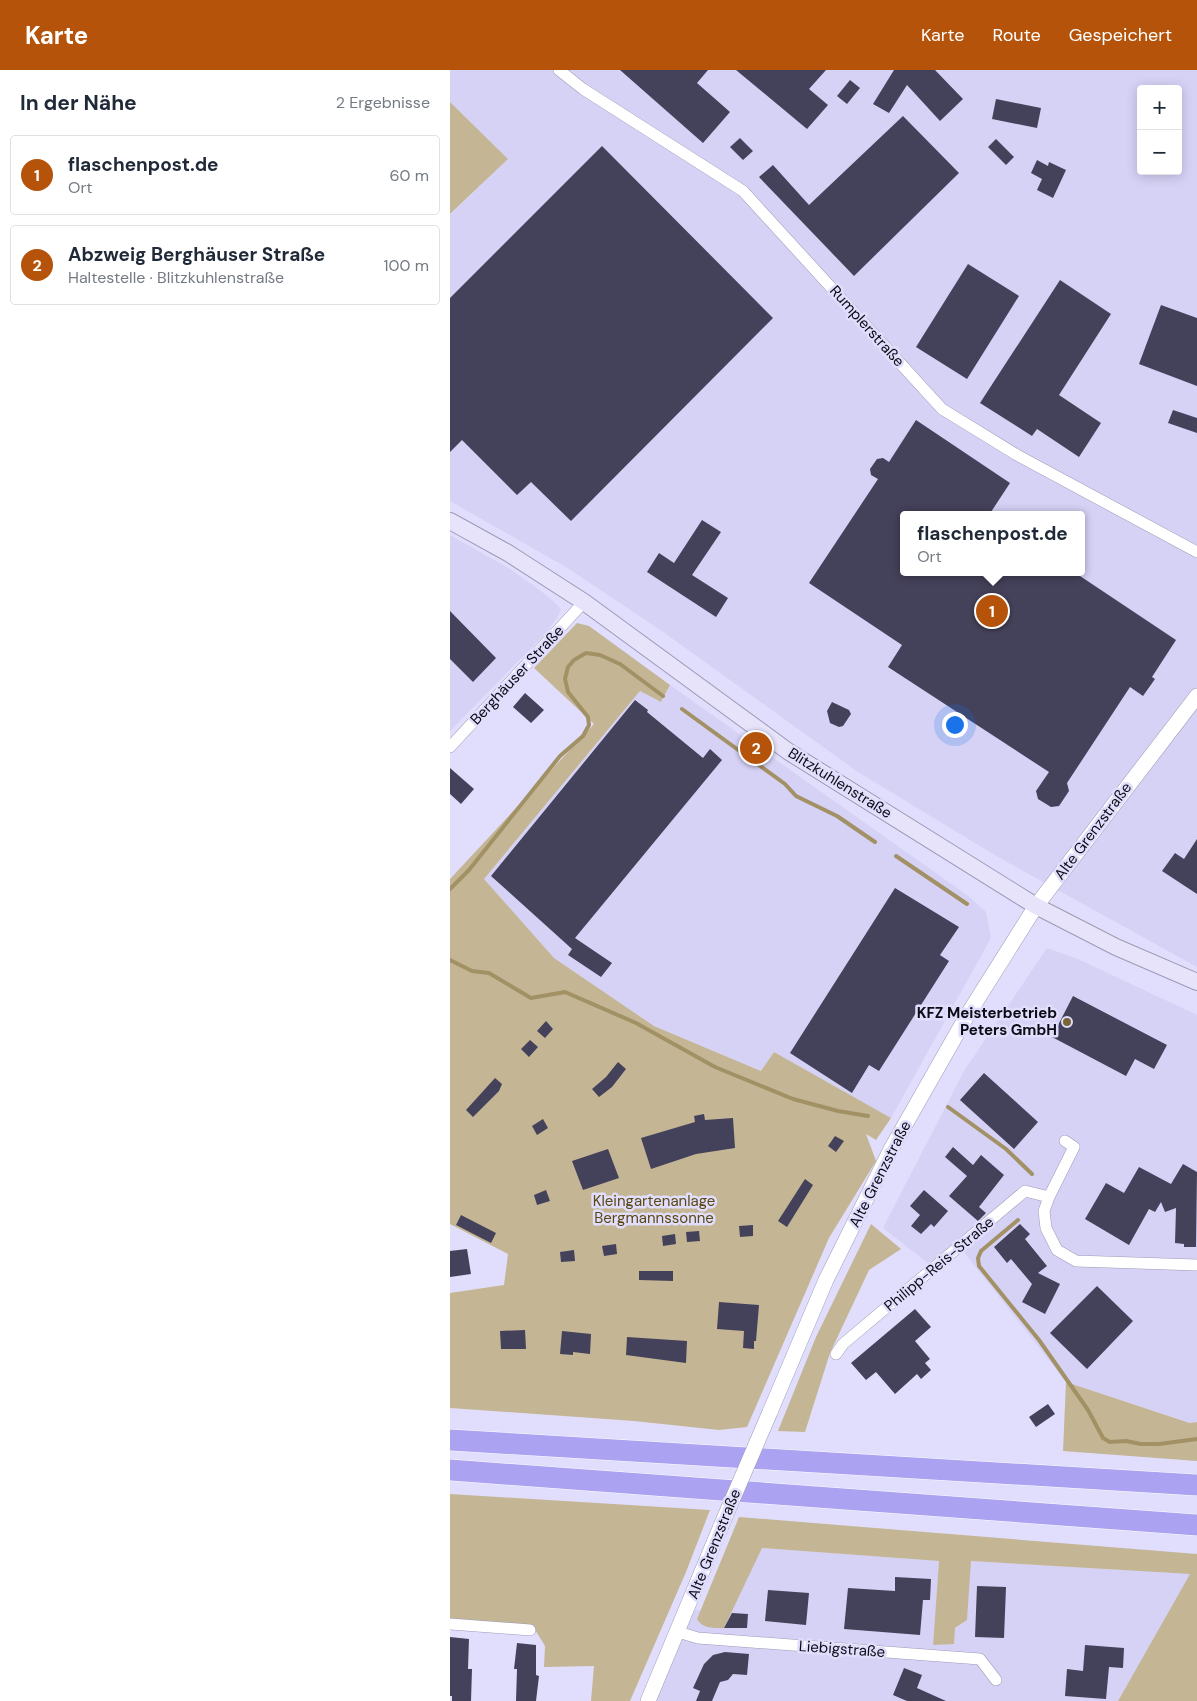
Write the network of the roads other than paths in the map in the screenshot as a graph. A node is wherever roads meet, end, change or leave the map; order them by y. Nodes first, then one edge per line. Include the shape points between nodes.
1 (559, 70) edge
2 (450, 521) edge
3 (1197, 552) edge
4 (584, 602) junction
5 (1197, 696) edge
6 (450, 747) edge
7 (1036, 906) junction
8 (1197, 982) edge
9 (1065, 1141) dead end
10 (1049, 1197) junction
11 (1197, 1265) edge
12 (836, 1354) dead end
13 (450, 1440) edge
14 (450, 1470) edge
15 (1197, 1485) edge
16 (1197, 1526) edge
17 (450, 1624) edge
18 (530, 1630) dead end
19 (678, 1632) junction
20 (996, 1680) dead end
21 (648, 1701) edge

1 - 3 street, Rumplerstraße via 743,191 942,409 1017,456
2 - 4 main road, Blitzkuhlenstraße via 508,553
4 - 6 street, Berghäuser Straße
4 - 7 main road, Blitzkuhlenstraße via 789,752
5 - 7 street, Alte Grenzstraße
7 - 8 main road, Blitzkuhlenstraße via 1116,948
7 - 19 street, Alte Grenzstraße, bridge via 968,1014 890,1151 826,1280
9 - 10 street via 1074,1147
10 - 11 street via 1044,1211 1046,1228 1051,1241 1065,1257 1087,1262
10 - 12 street, Philipp-Reis-Straße via 1025,1191 843,1344
13 - 15 highway
14 - 16 highway
17 - 18 street
19 - 20 street, Liebigstraße via 698,1638 980,1659
19 - 21 street, Alte Grenzstraße

